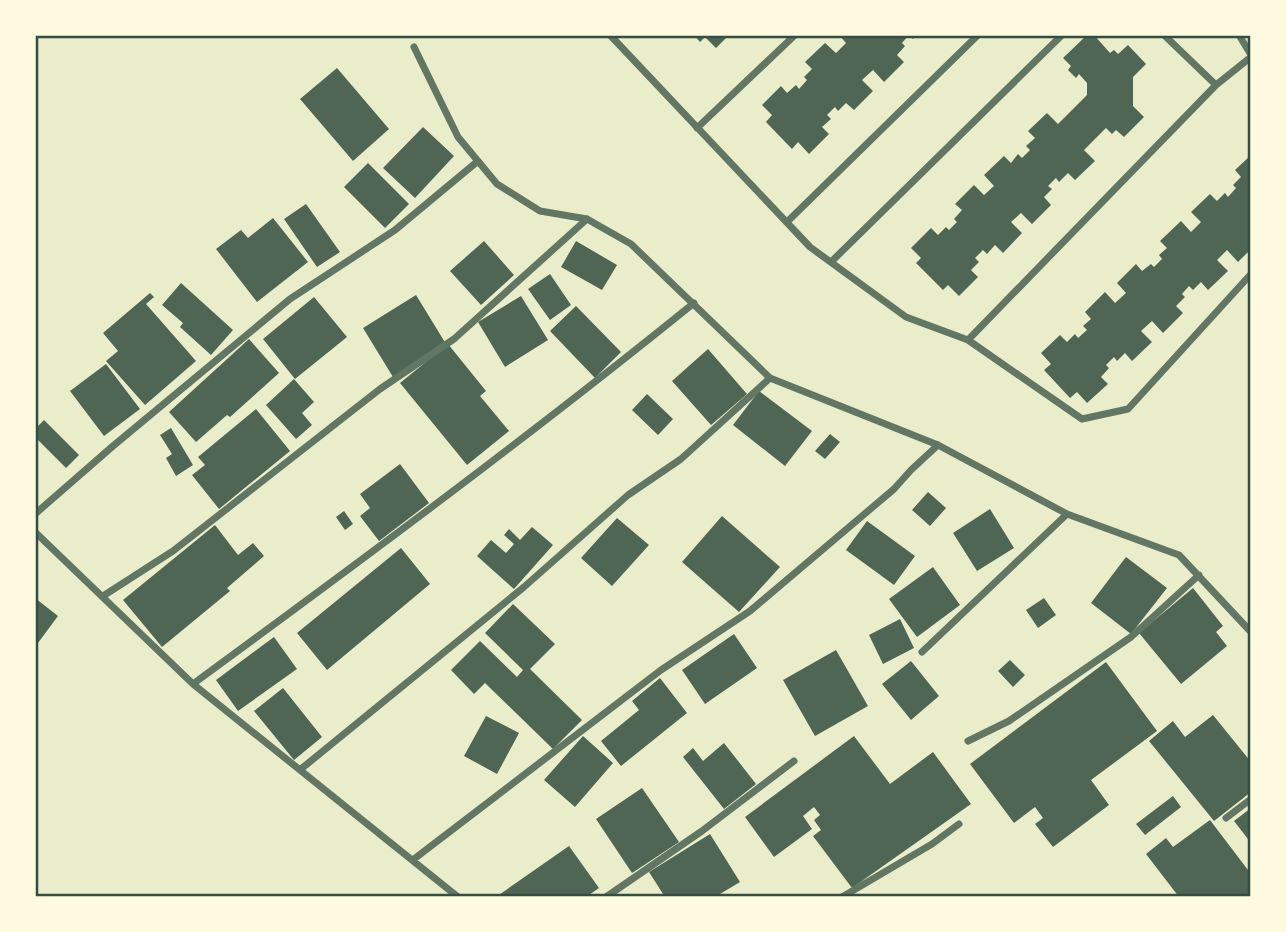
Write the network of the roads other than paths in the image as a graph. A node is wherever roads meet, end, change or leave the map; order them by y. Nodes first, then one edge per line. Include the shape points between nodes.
1 (610, 35) edge
2 (795, 35) edge
3 (978, 35) edge
4 (1062, 35) edge
5 (1164, 35) edge
6 (1239, 35) edge
7 (414, 47) dead end
8 (1251, 56) edge
9 (1216, 85) junction
10 (697, 128) junction
11 (478, 161) junction
12 (587, 219) junction
13 (787, 222) junction
14 (831, 262) junction
15 (1251, 274) edge
16 (694, 303) junction
17 (968, 340) junction
18 (770, 378) junction
19 (938, 445) junction
20 (35, 514) edge
21 (1067, 514) junction
22 (35, 532) edge
23 (1199, 575) junction
24 (103, 596) junction
25 (1251, 632) edge
26 (922, 652) dead end
27 (193, 684) junction
28 (968, 741) dead end
29 (794, 761) dead end
30 (301, 769) junction
31 (1251, 799) edge
32 (1226, 818) dead end
33 (959, 824) dead end
34 (414, 859) junction
35 (458, 897) edge
36 (606, 897) edge
37 (842, 897) edge

1 - 10 street
2 - 10 street
3 - 13 street
4 - 14 street
5 - 9 street
6 - 8 street
7 - 11 street via 458,137
8 - 9 street
9 - 17 street
10 - 13 street
11 - 12 street via 497,184 540,211
11 - 20 street via 395,230 290,299
12 - 16 street via 631,244
12 - 24 street via 454,339 380,389 173,551
13 - 14 street
14 - 17 street via 906,317
15 - 17 street via 1128,409 1082,419
16 - 18 street
16 - 27 street via 379,548
18 - 19 street
18 - 30 street via 681,459 628,495 524,587
19 - 21 street
19 - 34 street via 894,489 750,611 661,670
21 - 23 street via 1179,555
21 - 26 street
22 - 24 street
23 - 25 street
23 - 28 street via 1131,638 1009,721
24 - 27 street
27 - 30 street
29 - 36 street
30 - 34 street
31 - 32 street
33 - 37 street
34 - 35 street

